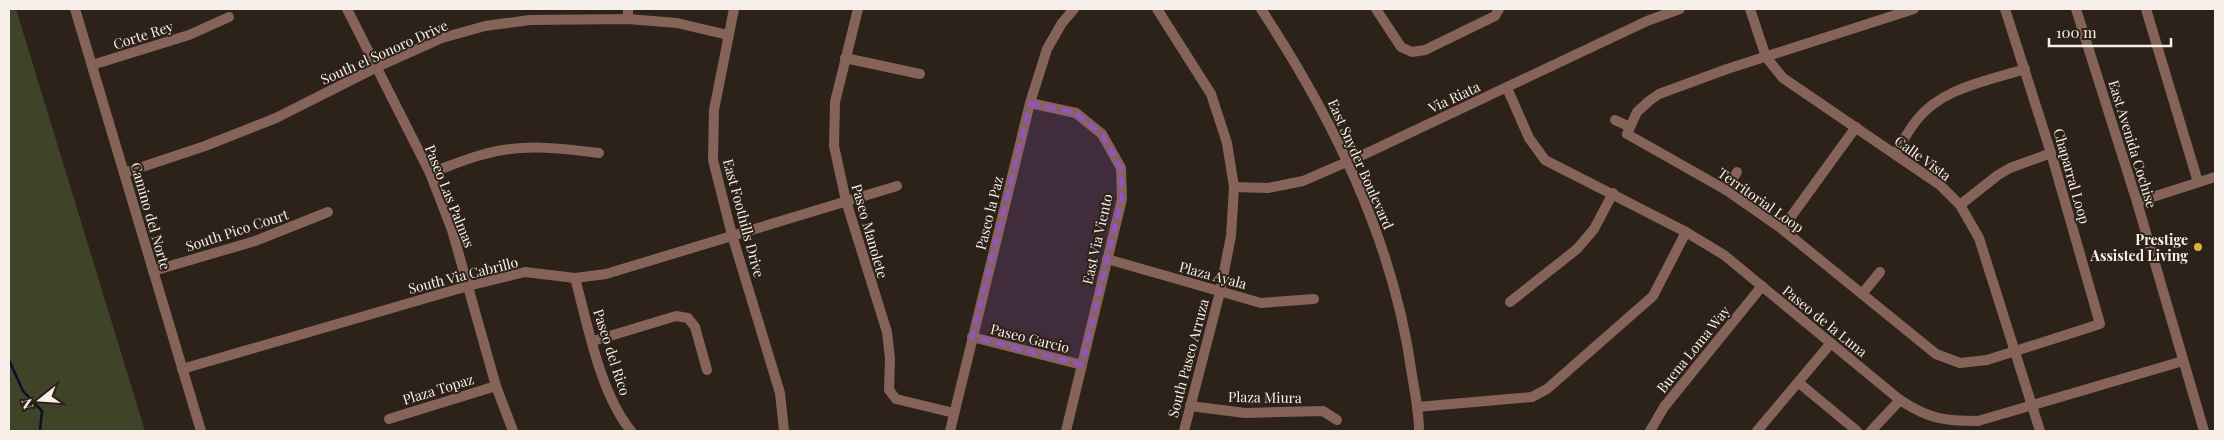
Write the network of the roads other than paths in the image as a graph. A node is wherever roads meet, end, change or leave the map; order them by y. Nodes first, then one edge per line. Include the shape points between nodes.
1 (75, 9) edge
2 (348, 9) edge
3 (734, 9) edge
4 (858, 9) edge
5 (1074, 9) edge
6 (1157, 9) edge
7 (1261, 9) edge
8 (1376, 9) edge
9 (1499, 9) edge
10 (1680, 9) edge
11 (1750, 9) edge
12 (1914, 9) edge
13 (2005, 9) edge
14 (2076, 9) edge
15 (2146, 9) edge
16 (628, 14) edge
17 (229, 16) dead end
18 (728, 36) junction
19 (1766, 57) junction
20 (845, 58) junction
21 (92, 65) junction
22 (378, 67) junction
23 (2025, 69) junction
24 (920, 74) dead end
25 (1507, 88) junction
26 (1030, 103) junction
27 (1615, 120) dead end
28 (1630, 126) junction
29 (1856, 126) junction
30 (599, 153) dead end
31 (2051, 153) junction
32 (1895, 154) junction
33 (1348, 162) junction
34 (1737, 172) dead end
35 (124, 173) junction
36 (430, 174) junction
37 (2215, 177) edge
38 (2198, 182) junction
39 (897, 186) dead end
40 (1234, 187) junction
41 (1726, 190) junction
42 (1612, 193) junction
43 (846, 201) junction
44 (2137, 202) junction
45 (1960, 205) junction
46 (328, 212) dead end
47 (1782, 229) junction
48 (1686, 232) junction
49 (732, 235) junction
50 (1107, 259) junction
51 (153, 271) junction
52 (1880, 272) dead end
53 (575, 278) junction
54 (468, 286) junction
55 (1762, 286) junction
56 (1220, 292) junction
57 (1862, 294) junction
58 (1314, 299) dead end
59 (1510, 302) dead end
60 (972, 337) junction
61 (593, 341) junction
62 (1831, 343) junction
63 (2015, 352) junction
64 (2183, 361) junction
65 (1082, 365) junction
66 (182, 369) junction
67 (707, 370) dead end
68 (1798, 383) junction
69 (496, 386) junction
70 (1900, 400) junction
71 (1190, 406) junction
72 (1417, 407) junction
73 (2033, 407) junction
74 (954, 413) junction
75 (389, 419) dead end
76 (1337, 420) dead end
77 (201, 431) edge
78 (512, 431) edge
79 (631, 431) edge
80 (784, 431) edge
81 (950, 431) edge
82 (1066, 431) edge
83 (1184, 431) edge
84 (1419, 431) edge
85 (1650, 431) edge
86 (1758, 431) edge
87 (1857, 431) edge
88 (1871, 431) edge
89 (2040, 431) edge
90 (2204, 431) edge

1 - 21 street, Camino del Norte
2 - 22 street, Paseo Las Palmas
3 - 18 street, East Foothills Drive
4 - 20 street, Paseo Manolete
5 - 26 street, Paseo la Paz via 1047,49
6 - 40 street, South Paseo Arruza via 1210,94 1227,143
7 - 33 street, East Snyder Boulevard via 1316,99
8 - 9 street via 1401,47 1412,52 1425,50 1494,16
10 - 25 street, Via Riata via 1647,21
11 - 19 street, Calle Vista
12 - 19 street
13 - 23 street, Chaparral Loop
14 - 44 street, East Avenida Cochise
15 - 38 street
16 - 18 street, South el Sonoro Drive
16 - 22 street, South el Sonoro Drive via 485,26 442,38
17 - 21 street, Corte Rey via 189,34
18 - 49 street, East Foothills Drive via 714,110 714,160
19 - 28 street via 1659,94 1637,112
19 - 29 street, Calle Vista via 1783,78
20 - 24 street
20 - 43 street, Paseo Manolete via 835,102 834,146
21 - 35 street, Camino del Norte
22 - 35 street, South el Sonoro Drive via 276,118
22 - 36 street, Paseo Las Palmas
23 - 31 street, Chaparral Loop
23 - 32 street via 1940,98 1916,121
25 - 33 street, Via Riata
25 - 42 street, Paseo de la Luna via 1529,138 1545,160
26 - 50 street, East Via Viento via 1076,113 1102,134 1121,168 1122,199
26 - 60 street, Paseo la Paz
27 - 28 street
28 - 41 street, Territorial Loop via 1627,134
29 - 32 street, Calle Vista
29 - 47 street
30 - 36 street via 550,147 516,148 482,155
31 - 45 street via 2010,168
31 - 63 street, Chaparral Loop via 2100,324
32 - 45 street, Calle Vista via 1940,185
33 - 40 street, Via Riata via 1303,181 1268,188
33 - 72 street, East Snyder Boulevard via 1379,237 1406,331
34 - 41 street
35 - 51 street, Camino del Norte
36 - 54 street, Paseo Las Palmas via 452,230
37 - 38 street
38 - 44 street
39 - 43 street, South Via Cabrillo
40 - 56 street, South Paseo Arruza via 1231,236
41 - 47 street, Territorial Loop
42 - 48 street, Paseo de la Luna
42 - 59 street via 1594,229 1576,249
43 - 49 street, South Via Cabrillo
43 - 74 street, Paseo Manolete via 887,332 889,390 896,399
44 - 64 street, East Avenida Cochise
45 - 63 street, Calle Vista via 1979,238
46 - 51 street, South Pico Court via 255,241
47 - 57 street, Territorial Loop
48 - 55 street, Paseo de la Luna via 1724,255
48 - 72 street via 1653,296 1548,389 1532,397
49 - 53 street, South Via Cabrillo via 606,274
49 - 80 street, East Foothills Drive via 780,394
50 - 56 street, Plaza Ayala
50 - 65 street, East Via Viento
51 - 66 street, Camino del Norte
52 - 57 street
53 - 54 street, South Via Cabrillo via 525,272
53 - 61 street, Paseo del Rico
54 - 66 street, South Via Cabrillo
54 - 69 street, Paseo Las Palmas
55 - 62 street, Paseo de la Luna
55 - 85 street, Buena Loma Way via 1664,407
56 - 58 street, Plaza Ayala via 1261,302
56 - 71 street, South Paseo Arruza
57 - 63 street, Territorial Loop via 1936,354 1960,363
60 - 65 street, Paseo Garcio
60 - 74 street, Paseo la Paz
61 - 67 street via 676,316 688,318 695,327
61 - 79 street, Paseo del Rico via 608,392
62 - 68 street
62 - 70 street, Paseo de la Luna
63 - 73 street, Calle Vista
64 - 73 street, Paseo de la Luna
64 - 90 street, East Avenida Cochise
65 - 82 street, East Via Viento
66 - 77 street, Camino del Norte
68 - 86 street
68 - 87 street
69 - 75 street, Plaza Topaz
69 - 78 street, Paseo Las Palmas
70 - 73 street, Paseo de la Luna via 1921,414 1950,421 1978,421
70 - 88 street
71 - 76 street, Plaza Miura via 1245,413 1323,411
71 - 83 street, South Paseo Arruza
72 - 84 street, East Snyder Boulevard
73 - 89 street, Calle Vista
74 - 81 street, Paseo la Paz

